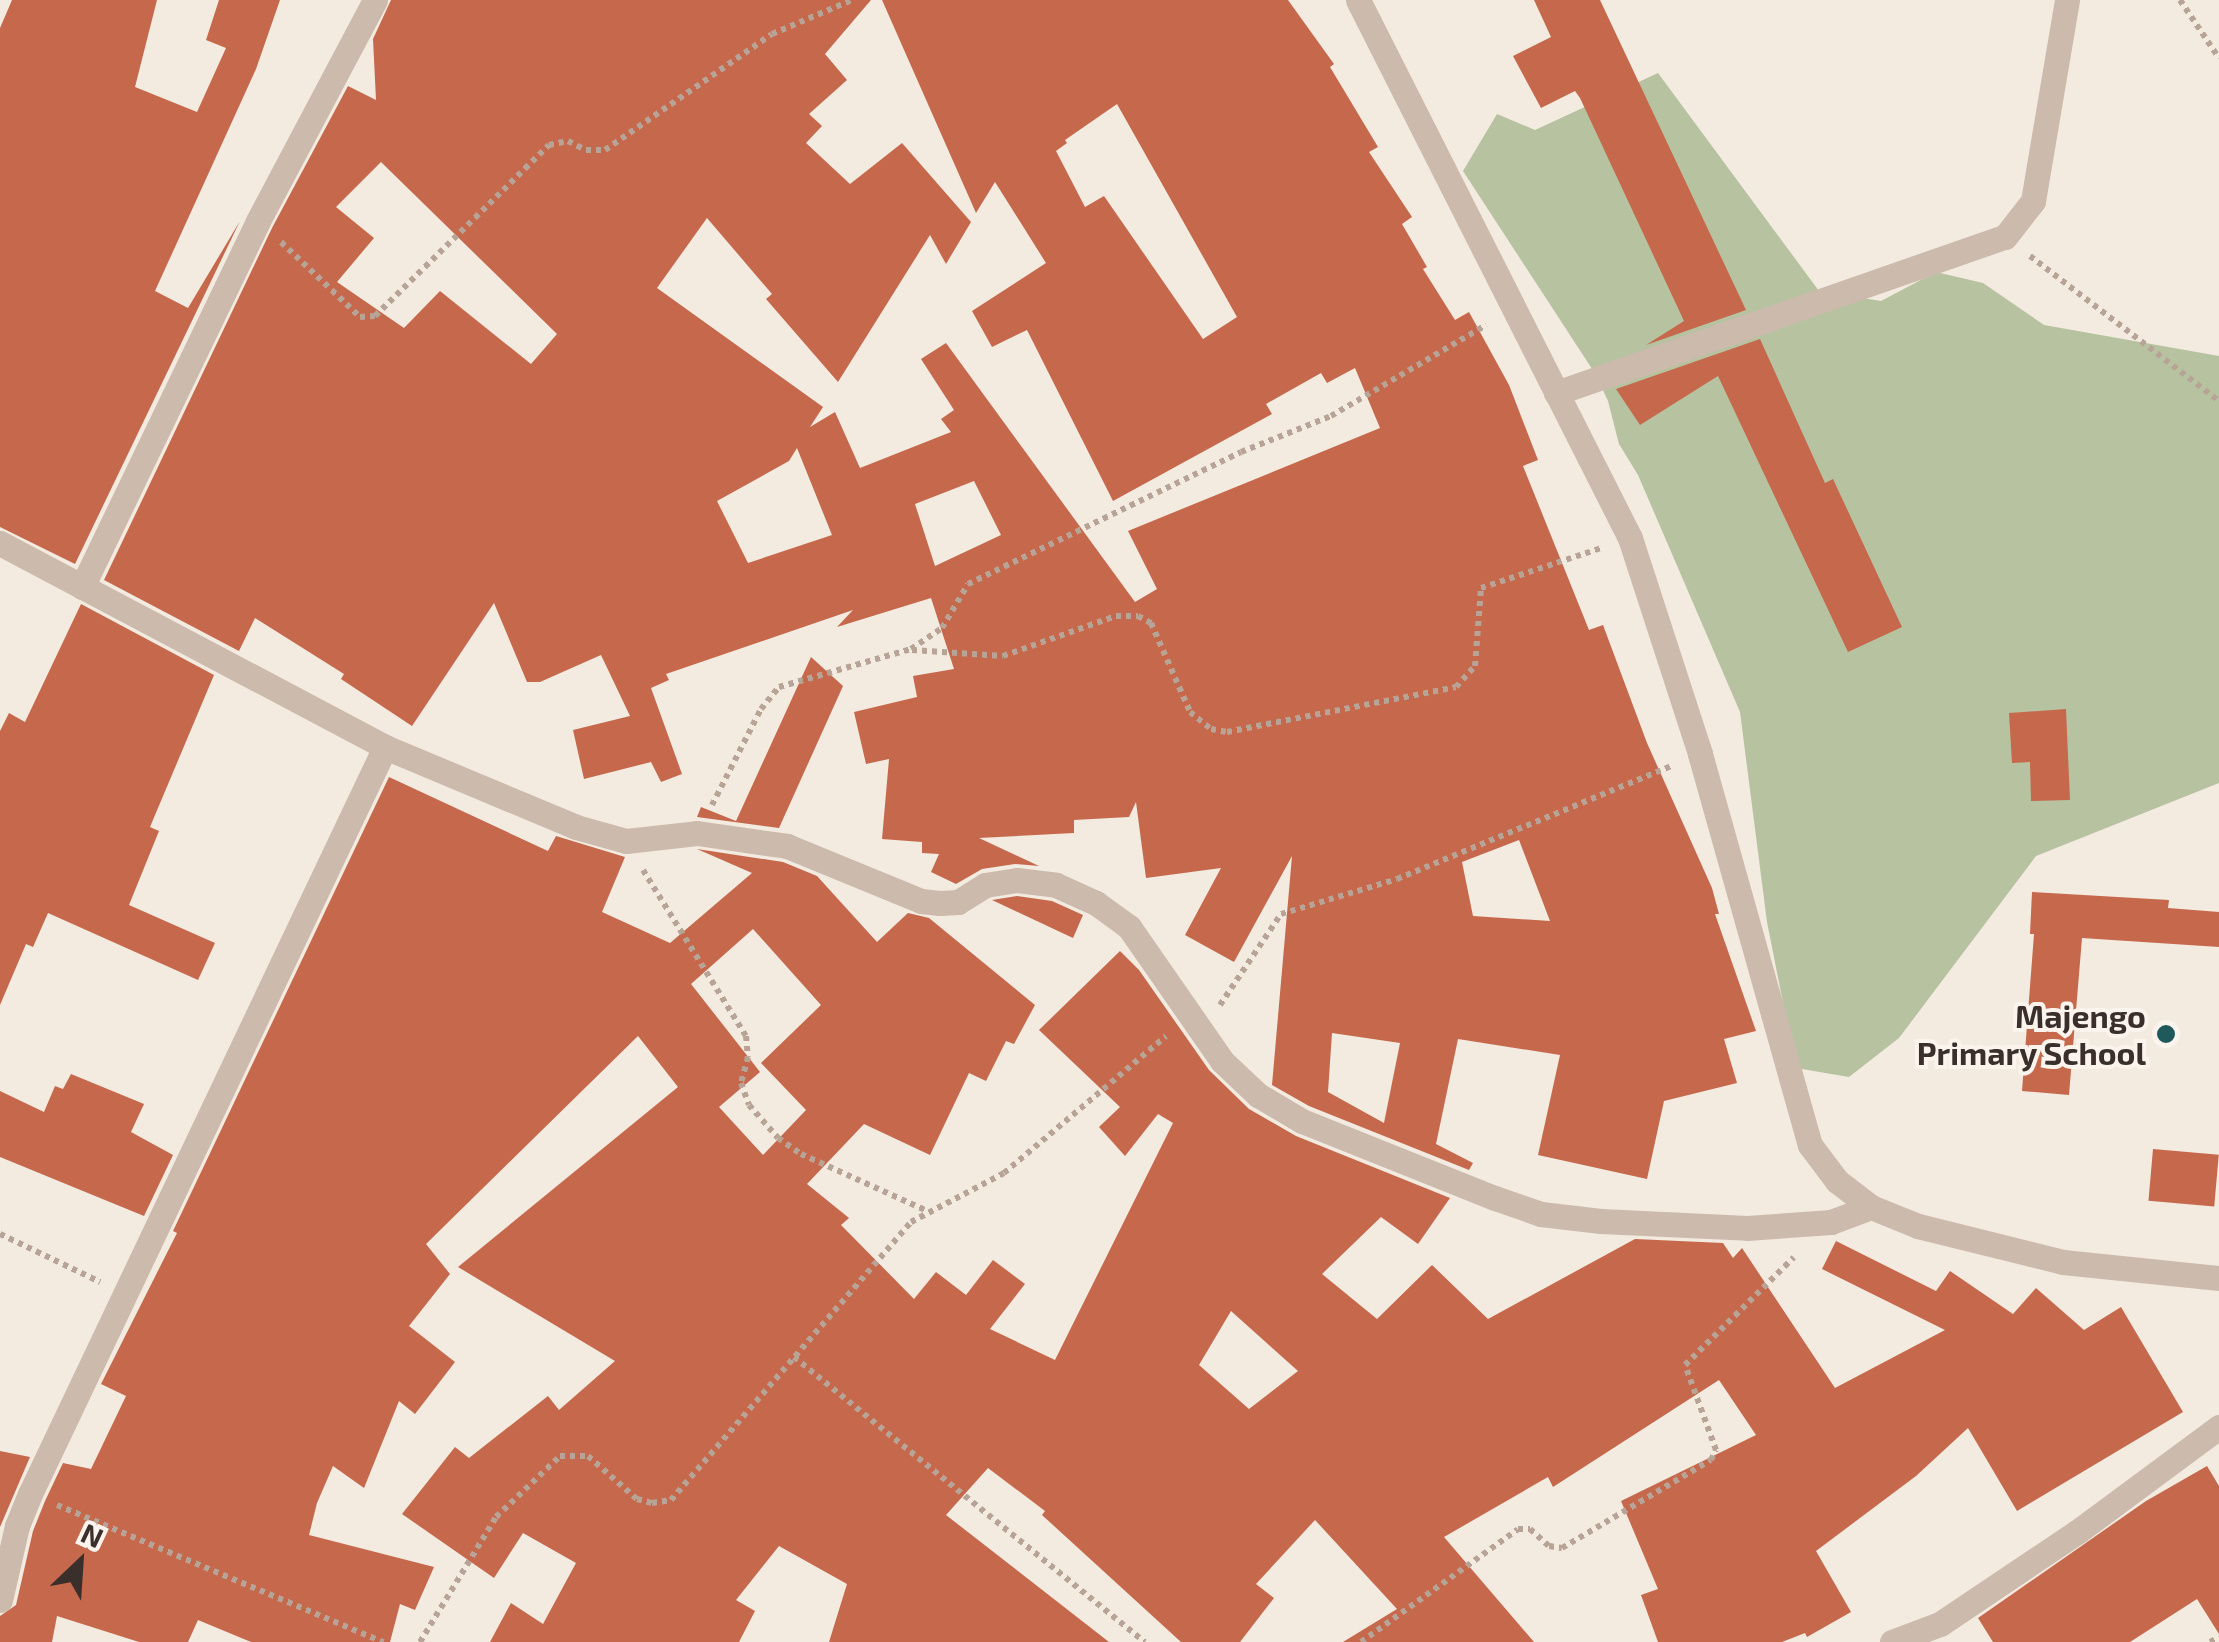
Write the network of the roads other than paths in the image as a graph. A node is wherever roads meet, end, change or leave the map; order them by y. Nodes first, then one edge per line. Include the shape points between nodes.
1 (375, 0) edge
2 (1358, 0) edge
3 (2067, 0) edge
4 (1556, 393) junction
5 (0, 544) edge
6 (82, 587) junction
7 (385, 747) junction
8 (1871, 1207) junction
9 (2219, 1278) edge
10 (2219, 1427) edge
11 (0, 1600) edge
12 (1892, 1642) edge

1 - 6 street via 258,220
2 - 4 street
3 - 4 street via 2033,201 2004,236
4 - 8 street via 1630,538 1700,754 1810,1144 1837,1181
5 - 6 street
6 - 7 street
7 - 8 street via 576,827 626,841 697,834 787,846 921,901 958,902 986,885 1017,880 1056,885 1129,927 1222,1061 1258,1096 1302,1121 1541,1214 1747,1228 1831,1222
7 - 11 street via 30,1494
8 - 9 street via 1918,1226 2063,1262
10 - 12 street via 1940,1624

